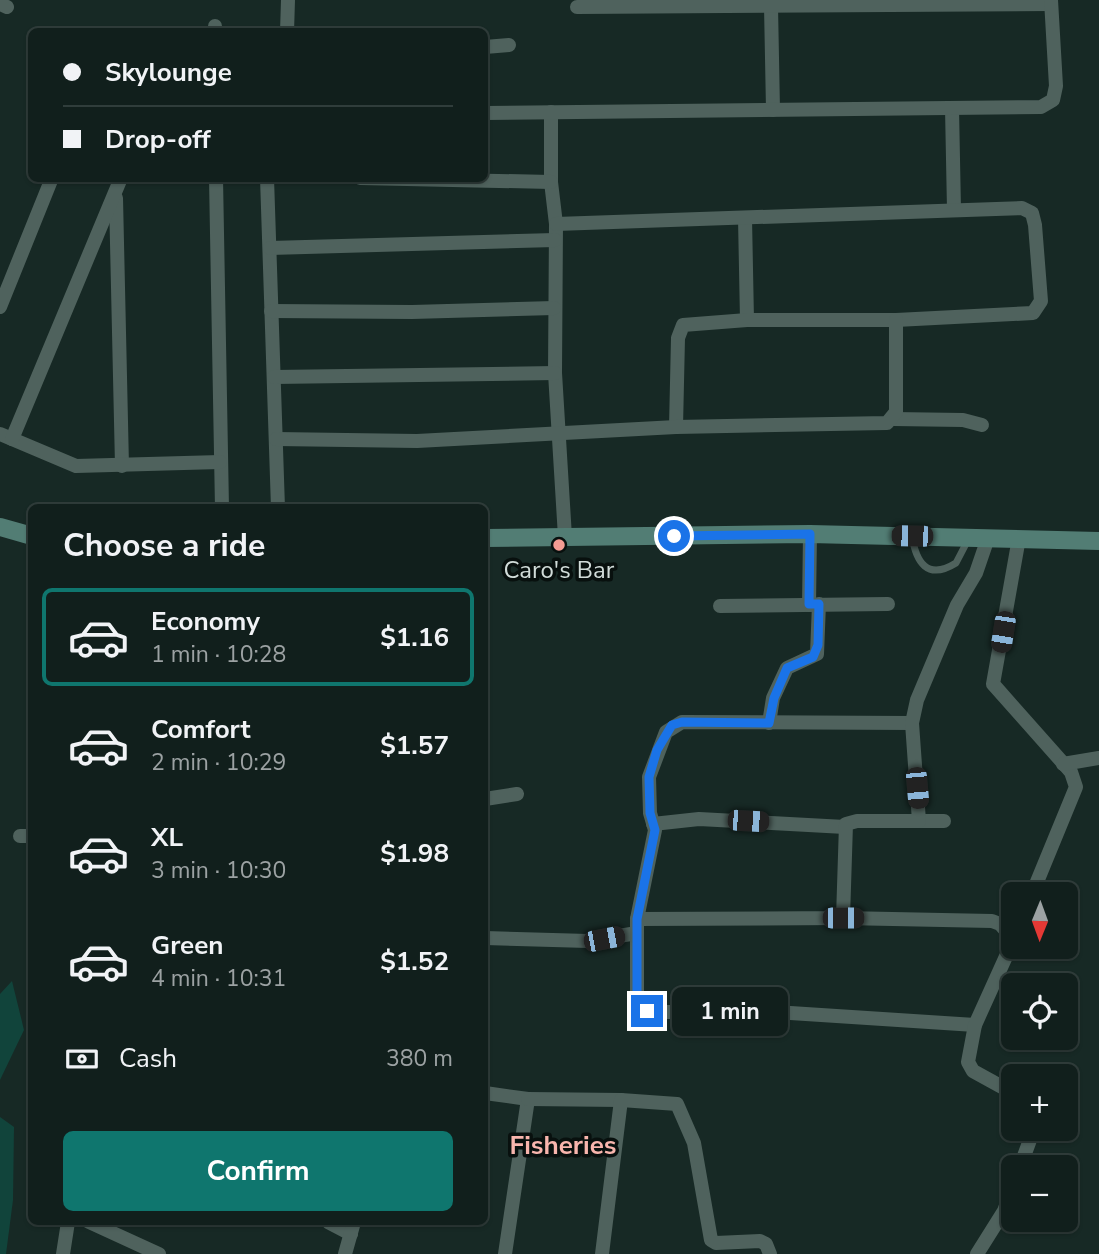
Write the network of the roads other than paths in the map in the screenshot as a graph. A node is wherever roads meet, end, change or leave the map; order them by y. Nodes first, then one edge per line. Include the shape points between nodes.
1 (288, 0) edge
2 (918, 2) edge
3 (1051, 2) edge
4 (659, 3) edge
5 (771, 6) junction
6 (577, 7) dead end
7 (288, 28) edge
8 (509, 45) dead end
9 (488, 47) edge
10 (952, 108) junction
11 (773, 110) junction
12 (551, 112) junction
13 (488, 113) edge
14 (488, 181) edge
15 (50, 182) edge
16 (119, 182) edge
17 (216, 182) edge
18 (267, 182) edge
19 (551, 182) junction
20 (115, 193) junction
21 (954, 210) junction
22 (745, 219) junction
23 (556, 224) junction
24 (555, 240) junction
25 (270, 248) junction
26 (0, 307) edge
27 (554, 308) junction
28 (271, 311) junction
29 (747, 320) junction
30 (896, 320) junction
31 (555, 373) junction
32 (274, 377) junction
33 (894, 419) junction
34 (982, 425) dead end
35 (676, 427) junction
36 (559, 433) junction
37 (6, 436) edge
38 (276, 439) junction
39 (220, 462) junction
40 (122, 466) junction
41 (222, 504) edge
42 (278, 504) edge
43 (0, 527) edge
44 (810, 534) junction
45 (28, 535) edge
46 (912, 536) junction
47 (565, 537) junction
48 (979, 537) junction
49 (488, 538) edge
50 (1019, 538) junction
51 (1099, 541) edge
52 (814, 604) junction
53 (888, 604) dead end
54 (720, 606) dead end
55 (769, 723) junction
56 (912, 723) junction
57 (1099, 758) edge
58 (1063, 764) junction
59 (517, 794) dead end
60 (488, 799) edge
61 (919, 821) junction
62 (944, 821) dead end
63 (653, 824) junction
64 (845, 827) junction
65 (1037, 882) edge
66 (843, 918) junction
67 (1001, 925) edge
68 (637, 926) junction
69 (488, 938) edge
70 (1005, 959) edge
71 (975, 1025) junction
72 (1001, 1086) edge
73 (488, 1093) edge
74 (528, 1099) junction
75 (621, 1100) junction
76 (1001, 1216) edge
77 (68, 1225) edge
78 (96, 1225) edge
79 (353, 1228) edge
80 (63, 1254) edge
81 (159, 1254) edge
82 (345, 1254) edge
83 (505, 1254) edge
84 (602, 1254) edge
85 (770, 1254) edge
86 (977, 1254) edge

1 - 7 street
2 - 3 street
2 - 5 street
3 - 10 street via 1054,100 1041,107
4 - 5 street
4 - 6 street
5 - 11 street
8 - 9 street
10 - 11 street
10 - 21 street
11 - 12 street
12 - 13 street
12 - 19 street
14 - 19 street
15 - 26 street
16 - 20 street
17 - 39 street
18 - 25 street
19 - 23 street
20 - 37 street
20 - 40 street
21 - 22 street
21 - 30 street via 1022,208 1030,212 1035,225 1040,306 1025,314
22 - 23 street
22 - 29 street
23 - 24 street
24 - 25 street
24 - 27 street
25 - 28 street
27 - 28 street
27 - 31 street
28 - 32 street
29 - 30 street
29 - 35 street via 681,328
30 - 33 street
31 - 32 street
31 - 36 street
32 - 38 street
33 - 34 street via 963,420
33 - 35 street via 876,425
35 - 36 street
36 - 38 street via 417,441
36 - 47 street
37 - 40 street via 69,464
38 - 42 street
39 - 40 street
39 - 41 street
43 - 45 main road
44 - 46 main road
44 - 47 main road
44 - 52 street
46 - 48 main road
46 - 48 lane via 918,561 934,569 956,563
47 - 49 main road
48 - 50 main road
48 - 56 street via 976,573 957,605 917,699
50 - 51 main road
50 - 58 street via 993,684
52 - 53 street
52 - 54 street
52 - 55 street via 817,654 787,668
55 - 56 street
55 - 63 street via 672,725 657,750 649,777
56 - 61 street
57 - 58 street
58 - 65 street via 1076,787
59 - 60 street
61 - 62 street
61 - 64 street via 857,821
63 - 64 street via 699,819
63 - 68 street
64 - 66 street
66 - 67 street via 992,921
66 - 68 street
68 - 69 street via 589,941
68 - 71 street via 637,1000 647,1011 775,1012
70 - 71 street
71 - 72 street via 970,1067
73 - 74 street
74 - 75 street
74 - 83 street
75 - 84 street
75 - 85 street via 677,1104 694,1143 711,1240 760,1241
76 - 86 street
77 - 80 street
78 - 81 street
79 - 82 street

